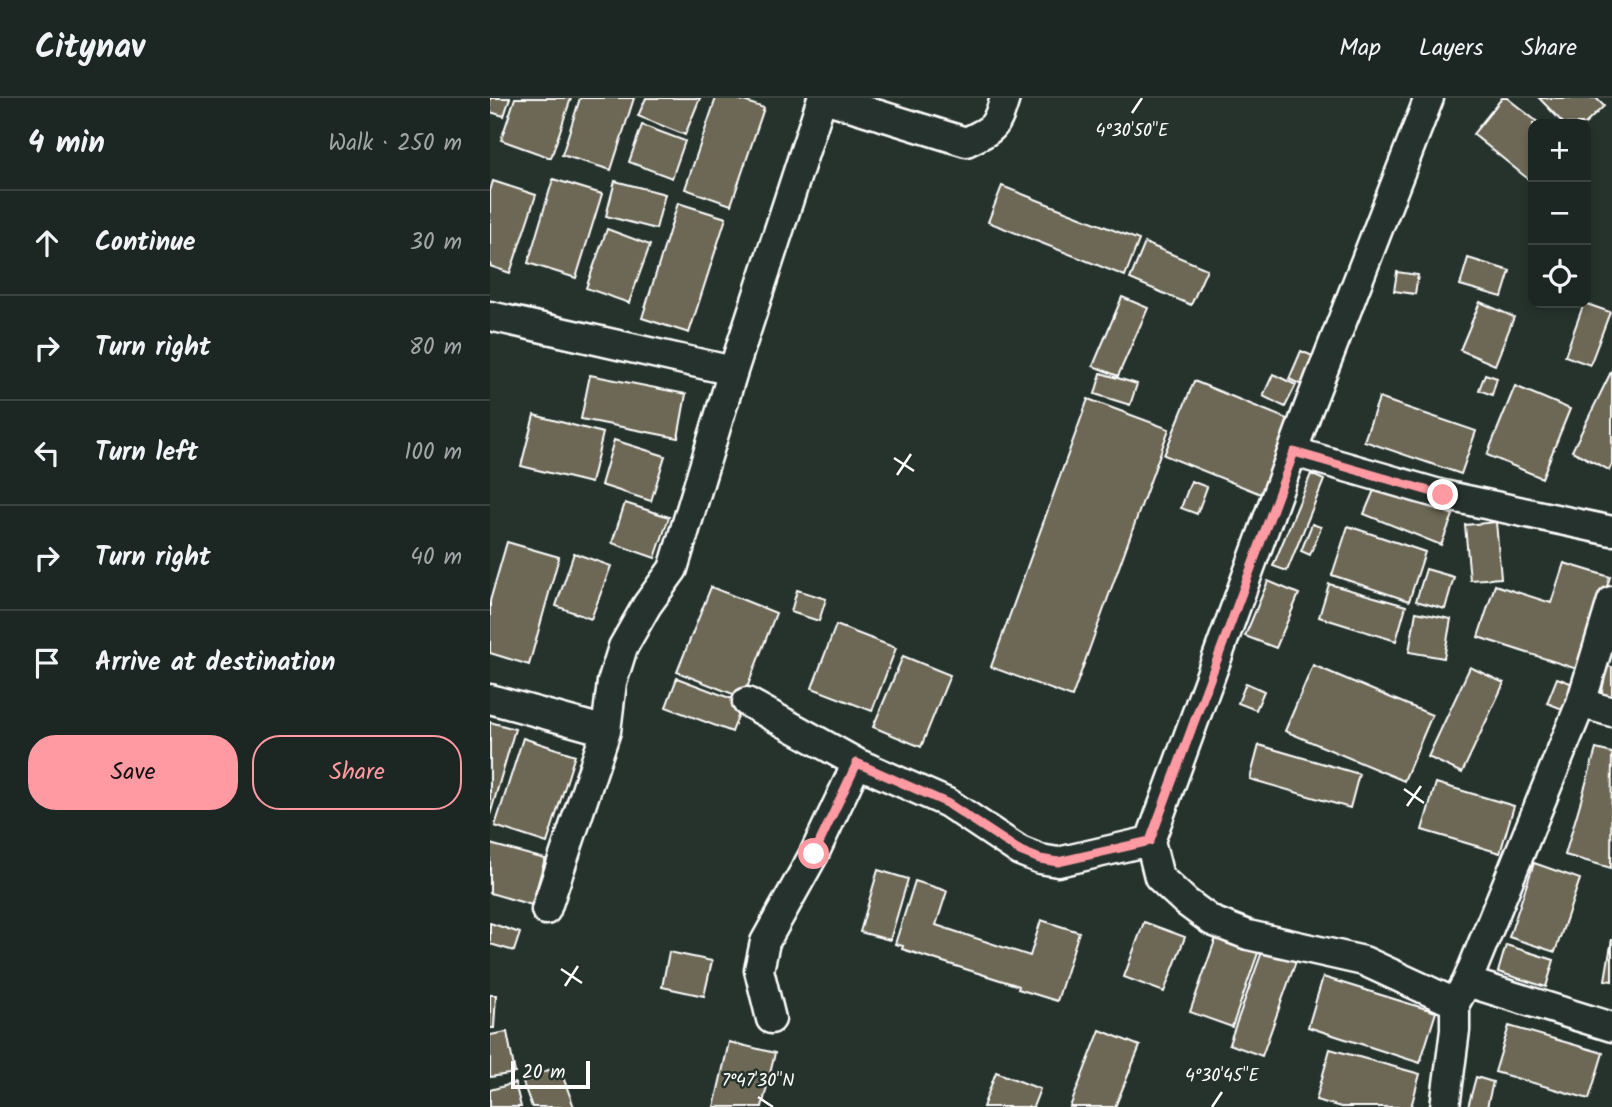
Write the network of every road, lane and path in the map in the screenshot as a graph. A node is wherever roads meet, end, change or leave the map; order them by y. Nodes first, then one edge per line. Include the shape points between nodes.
1 (823, 98) edge
2 (1005, 98) edge
3 (1429, 98) edge
4 (490, 316) edge
5 (733, 371) junction
6 (1294, 452) junction
7 (1612, 531) edge
8 (1612, 601) edge
9 (490, 699) edge
10 (747, 702) dead end
11 (1581, 703) junction
12 (1612, 712) edge
13 (606, 731) junction
14 (857, 763) junction
15 (1150, 841) junction
16 (545, 910) dead end
17 (1461, 993) junction
18 (771, 1018) dead end
19 (1612, 1027) edge
20 (1445, 1107) edge

1 - 2 street via 966,142 998,122
1 - 5 street
3 - 6 street
4 - 5 street
5 - 13 street via 673,569 623,648 611,682
6 - 7 street via 1443,495
6 - 15 street
8 - 11 street
9 - 13 street
10 - 14 street
11 - 12 street
11 - 17 street
13 - 16 street
14 - 15 street via 947,803 1040,859 1058,862
14 - 18 street via 765,942 759,971
15 - 17 street via 1159,877 1212,921 1248,935 1364,961
17 - 19 street
17 - 20 street

